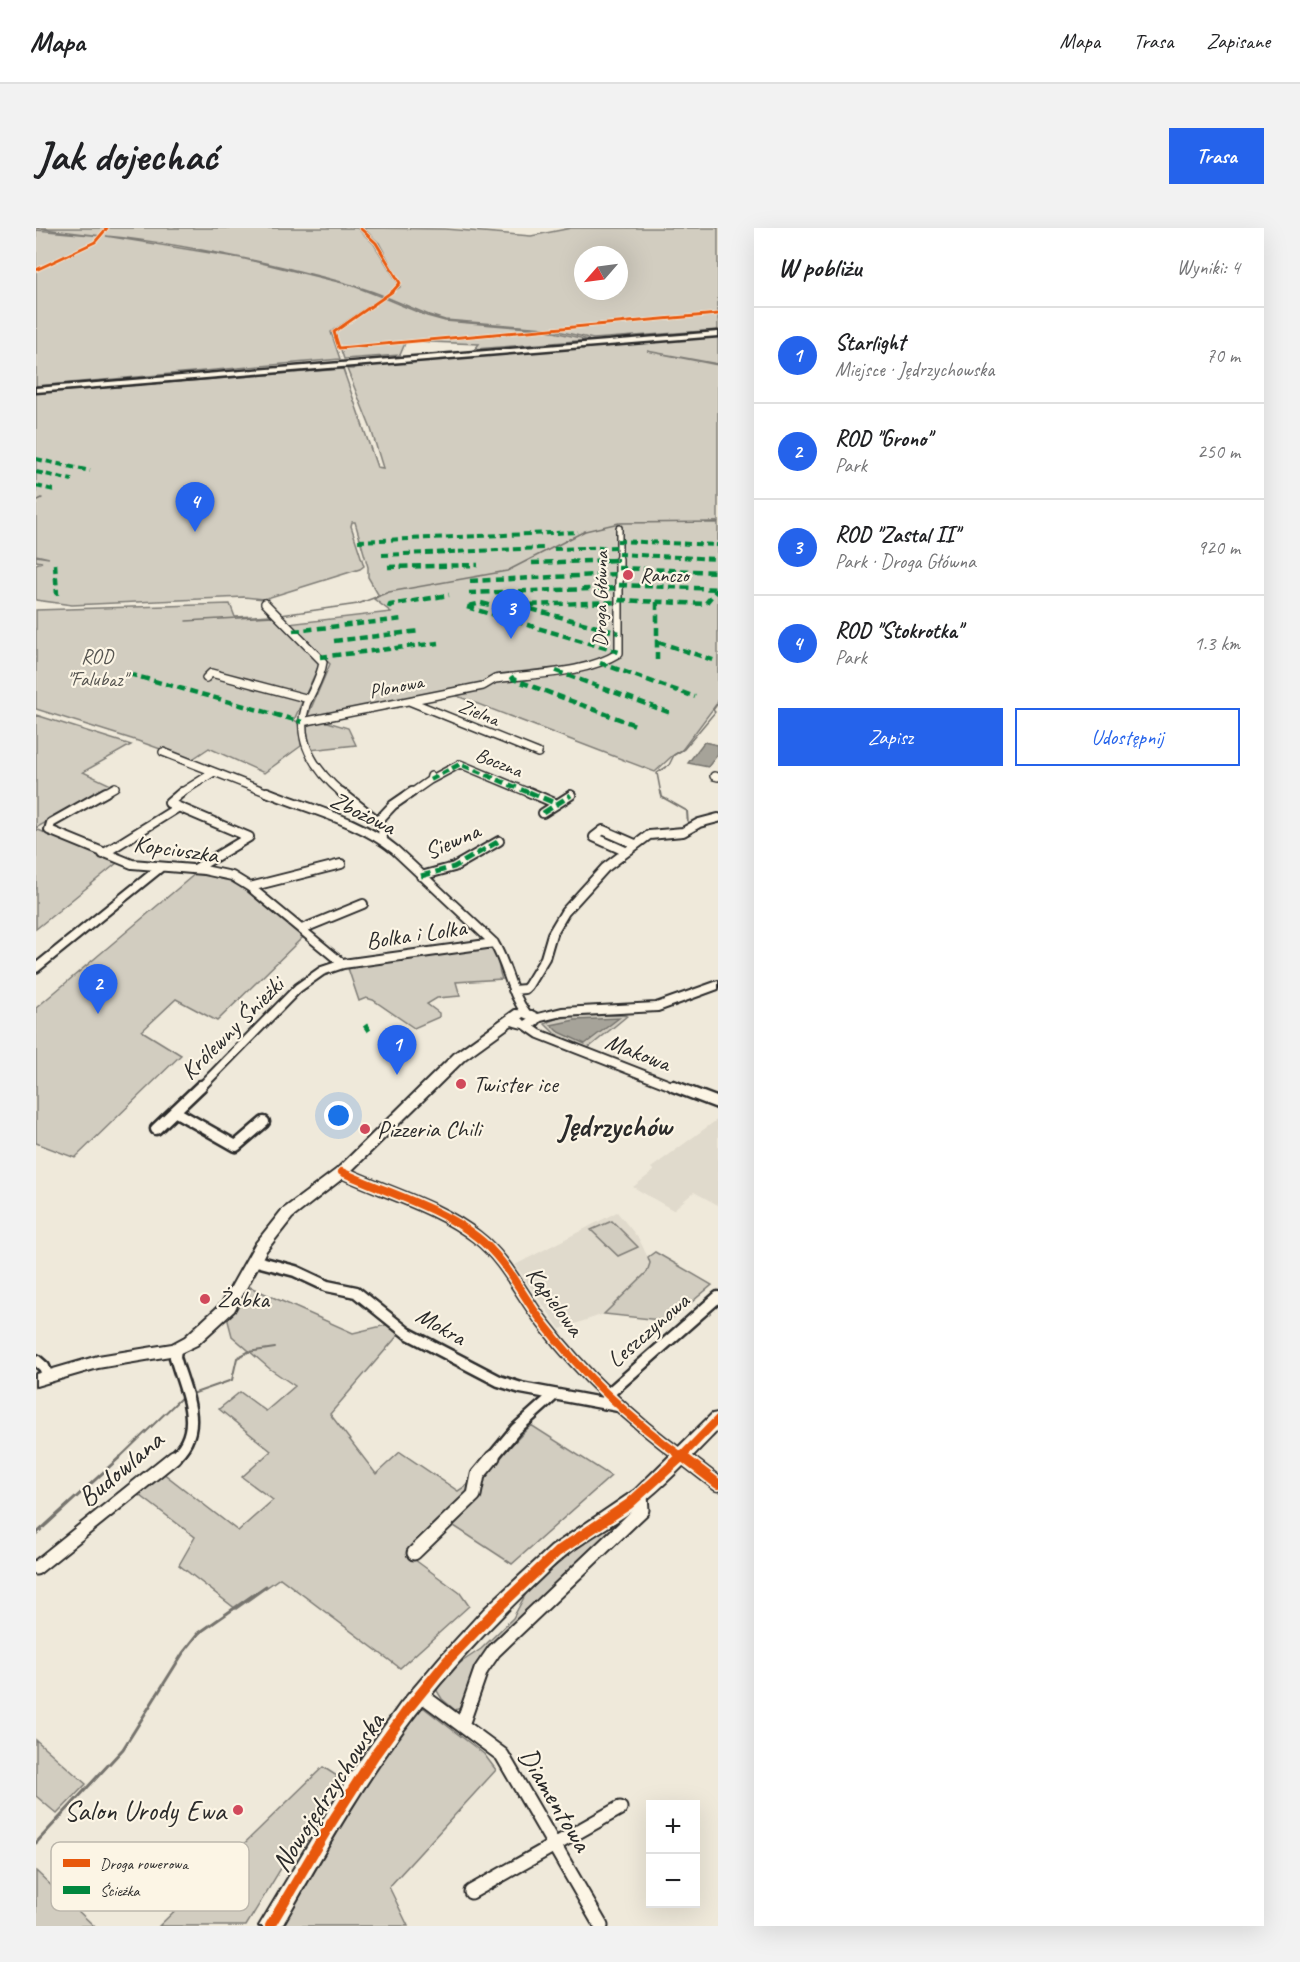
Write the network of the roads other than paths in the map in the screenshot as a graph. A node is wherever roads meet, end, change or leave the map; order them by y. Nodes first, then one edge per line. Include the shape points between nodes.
1 (718, 334) edge
2 (36, 390) edge
3 (619, 528) dead end
4 (265, 603) dead end
5 (206, 678) dead end
6 (495, 679) joint
7 (309, 699) junction
8 (408, 701) junction
9 (302, 722) junction
10 (163, 752) dead end
11 (538, 753) dead end
12 (214, 772) junction
13 (115, 786) dead end
14 (571, 795) dead end
15 (556, 804) junction
16 (177, 808) junction
17 (543, 813) dead end
18 (718, 818) edge
19 (378, 821) junction
20 (383, 840) junction
21 (500, 841) dead end
22 (635, 844) junction
23 (625, 851) junction
24 (103, 854) junction
25 (341, 864) dead end
26 (161, 867) junction
27 (195, 869) junction
28 (421, 876) junction
29 (250, 887) junction
30 (363, 904) dead end
31 (302, 929) junction
32 (494, 943) junction
33 (343, 964) junction
34 (36, 968) edge
35 (718, 985) edge
36 (513, 990) junction
37 (525, 1019) junction
38 (718, 1103) edge
39 (176, 1112) junction
40 (264, 1122) dead end
41 (156, 1129) dead end
42 (342, 1172) junction
43 (253, 1260) junction
44 (718, 1297) edge
45 (176, 1349) junction
46 (36, 1360) edge
47 (42, 1378) edge
48 (554, 1395) junction
49 (606, 1395) junction
50 (618, 1406) junction
51 (718, 1419) edge
52 (681, 1455) junction
53 (718, 1484) edge
54 (641, 1495) junction
55 (414, 1553) dead end
56 (36, 1568) edge
57 (420, 1694) junction
58 (462, 1725) junction
59 (620, 1808) dead end
60 (555, 1845) junction
61 (471, 1892) dead end
62 (270, 1926) edge
63 (601, 1926) edge

1 - 2 main road
3 - 6 street, Droga Główna via 619,653 594,665
4 - 7 street via 323,662
5 - 7 street via 211,673
6 - 8 street, Plonowa via 483,686
7 - 9 street
8 - 9 street, Plonowa
8 - 11 street, Zielna
9 - 19 street via 311,762
10 - 12 street, Zbożowa
12 - 16 street via 168,801
12 - 20 street, Zbożowa
13 - 24 street, Kopciuszka via 48,827
14 - 15 street
15 - 17 street
15 - 19 street, Boczna via 460,764 430,777
16 - 24 street
16 - 27 street via 249,837
18 - 22 street via 683,832 649,835
19 - 20 street
20 - 28 street, Zbożowa
21 - 28 street, Siewna via 454,867
22 - 23 street
22 - 23 street via 603,830 594,837
23 - 36 street via 565,912 528,986
24 - 26 street, Kopciuszka via 132,864
25 - 29 street
26 - 27 street, Kopciuszka
26 - 34 street
27 - 29 street, Kopciuszka via 232,876
28 - 32 street, Zbożowa
29 - 31 street, Kopciuszka
30 - 31 street
31 - 33 street, Kopciuszka
32 - 33 street, Bolka i Lolka
32 - 36 street, Zbożowa
33 - 39 street, Królewny Śnieżki via 322,971 298,988
35 - 37 main road via 658,1006 555,1013
36 - 37 street, Zbożowa via 514,1004
37 - 38 street, Makowa via 546,1035 610,1063
37 - 42 main road via 501,1029 460,1056
39 - 40 street via 236,1146
39 - 41 street, Królewny Śnieżki
42 - 43 main road via 287,1214
42 - 49 street, Kąpielowa via 447,1219 483,1242 507,1268 550,1332
43 - 45 main road via 228,1307 191,1341
43 - 48 street, Mokra via 356,1292 407,1333 499,1381
44 - 49 street, Leszczynowa
45 - 47 main road via 107,1360
45 - 56 street, Budowlana via 193,1425 190,1438 181,1452
46 - 47 street via 44,1367
48 - 50 street, Mokra
48 - 55 street via 516,1429 478,1475 474,1496
49 - 50 street, Kąpielowa
50 - 52 street, Kąpielowa
51 - 52 main road, Nowojędrzychowska
52 - 53 street, Kąpielowa
52 - 54 main road, Nowojędrzychowska
54 - 57 main road, Nowojędrzychowska via 557,1552
54 - 58 street via 642,1510 494,1652 481,1670
57 - 58 street, Diamentowa
57 - 62 main road, Nowojędrzychowska via 360,1776
58 - 60 street, Diamentowa via 502,1755
59 - 60 street
60 - 61 street
60 - 63 street, Diamentowa

